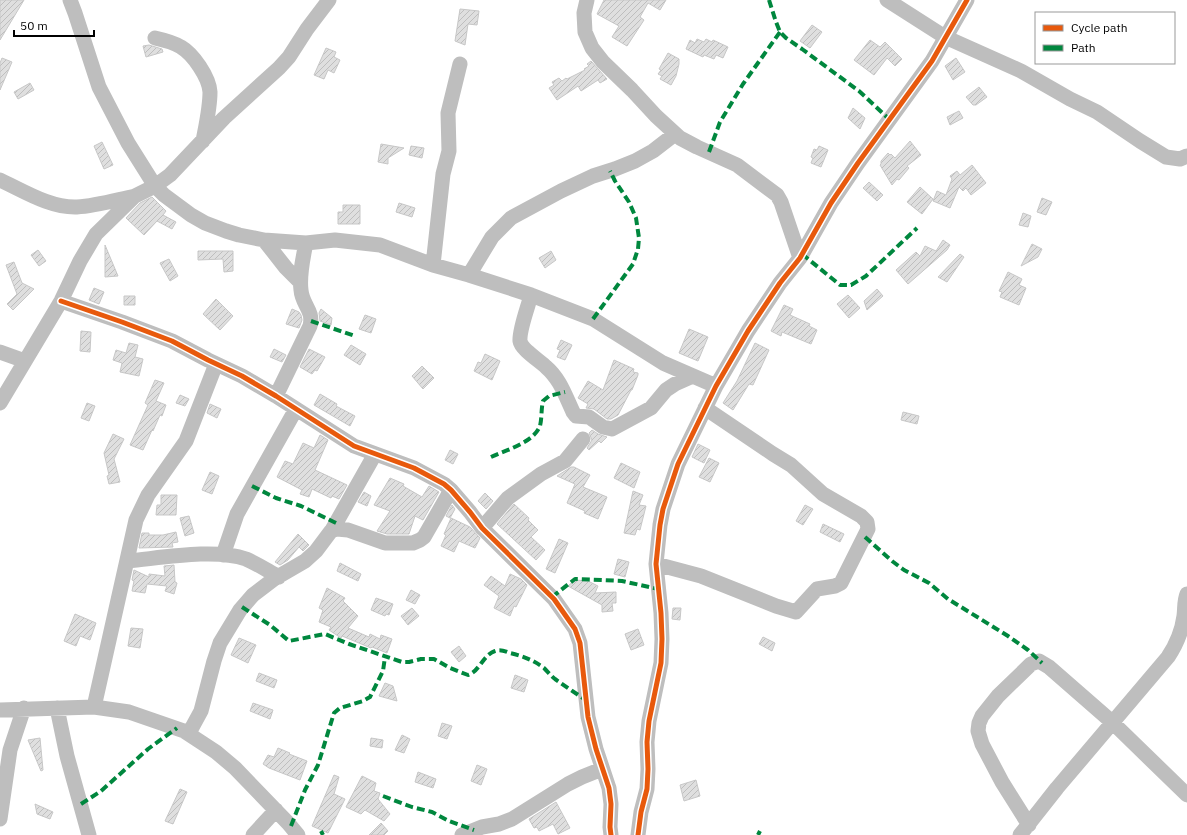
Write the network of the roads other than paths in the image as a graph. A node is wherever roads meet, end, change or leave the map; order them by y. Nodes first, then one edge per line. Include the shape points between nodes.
1 (70, 0) edge
2 (329, 0) edge
3 (587, 0) edge
4 (887, 0) edge
5 (967, 0) edge
6 (945, 37) junction
7 (155, 38) dead end
8 (460, 64) dead end
9 (675, 134) junction
10 (203, 140) junction
11 (1187, 156) edge
12 (0, 180) edge
13 (155, 186) junction
14 (135, 196) junction
15 (264, 240) junction
16 (306, 243) junction
17 (800, 258) junction
18 (434, 265) junction
19 (469, 275) junction
20 (300, 282) junction
21 (531, 295) junction
22 (61, 301) junction
23 (0, 352) edge
24 (25, 361) junction
25 (216, 364) junction
26 (693, 376) junction
27 (716, 386) junction
28 (276, 396) junction
29 (0, 403) edge
30 (705, 408) junction
31 (296, 409) junction
32 (582, 439) dead end
33 (375, 454) junction
34 (451, 490) junction
35 (482, 528) junction
36 (332, 530) junction
37 (223, 556) junction
38 (128, 561) junction
39 (656, 564) junction
40 (279, 577) junction
41 (1187, 594) edge
42 (94, 707) junction
43 (24, 708) junction
44 (57, 708) junction
45 (0, 710) edge
46 (1112, 722) junction
47 (189, 733) junction
48 (602, 769) junction
49 (1187, 795) edge
50 (276, 810) junction
51 (0, 819) edge
52 (1025, 830) edge
53 (89, 835) edge
54 (253, 835) edge
55 (298, 835) edge
56 (462, 835) edge
57 (611, 835) edge
58 (638, 835) edge

1 - 13 street via 98,87
2 - 10 street via 279,68
3 - 9 street via 584,13 585,32 592,48
4 - 6 street
5 - 6 street
6 - 11 street via 1021,71 1098,112 1166,157 1180,159
6 - 17 street via 932,61 831,203
7 - 10 street via 182,47 206,76 210,91
8 - 18 street via 448,113 449,151 443,174
9 - 17 street via 737,165 777,195
9 - 19 street via 635,161 593,176 511,218 483,249
10 - 13 street via 170,175
12 - 14 street via 41,200 77,207
13 - 14 street
13 - 15 street via 205,223 239,235
14 - 22 street via 96,234
15 - 16 street
15 - 20 street
16 - 18 street via 335,240 380,246
16 - 20 street
17 - 27 street via 748,331
18 - 19 street
19 - 21 street
20 - 28 street via 302,297 310,312 310,326
21 - 26 street via 593,319 663,363
21 - 26 street via 520,342 556,377 576,416 589,417 603,427 612,429 651,408 666,390
22 - 24 street
22 - 25 street via 172,341
23 - 24 street
24 - 29 street
25 - 28 street
25 - 38 street via 186,441 152,488 136,520
26 - 27 street
27 - 30 street
28 - 31 street
30 - 39 street via 678,464 668,492 663,509
30 - 39 street via 791,465 823,494 860,516 867,522 868,529 841,583 817,589 796,612 702,576
31 - 33 street via 354,446
31 - 37 street via 237,514
32 - 35 street via 565,461 541,474 508,498
33 - 34 street via 414,468
33 - 36 street
34 - 35 street
34 - 36 street via 424,537 416,542 385,543 348,530
35 - 48 street via 554,599 575,629 580,642 588,717
36 - 40 street via 305,561
37 - 38 street via 198,554
37 - 40 street via 247,560
38 - 42 street
39 - 58 street via 661,613 661,663 649,721 647,789
40 - 47 street via 245,603 224,634 216,651 201,712
41 - 46 street via 1184,618 1175,646
42 - 44 street
42 - 47 street via 129,712
43 - 44 street
43 - 45 street
43 - 51 street via 10,750
44 - 53 street via 67,756
46 - 49 street
46 - 52 street
46 - 52 street via 1039,661 1031,664 998,696 982,716 978,730 982,744
47 - 50 street via 235,768
48 - 56 street via 568,784 512,819
48 - 57 street via 609,788
50 - 54 street
50 - 55 street

